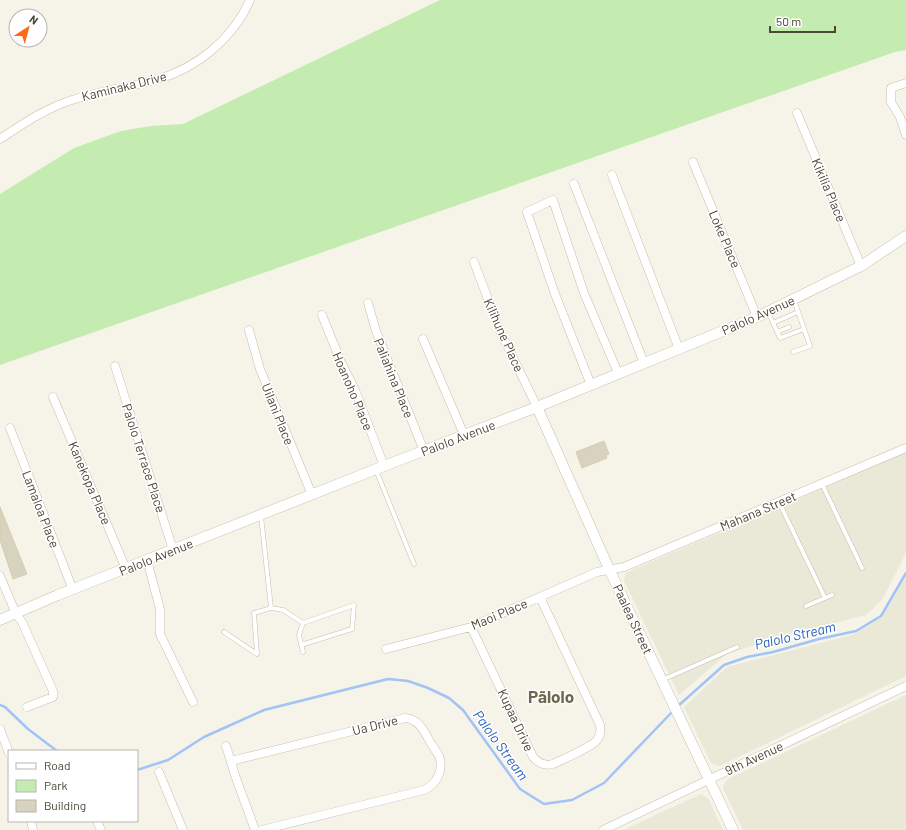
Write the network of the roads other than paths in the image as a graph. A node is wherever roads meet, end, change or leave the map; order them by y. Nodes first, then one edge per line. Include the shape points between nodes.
1 (250, 0) edge
2 (906, 83) edge
3 (797, 113) dead end
4 (906, 135) edge
5 (0, 139) edge
6 (693, 162) dead end
7 (612, 175) dead end
8 (574, 184) dead end
9 (906, 236) edge
10 (474, 262) dead end
11 (861, 266) junction
12 (794, 299) junction
13 (368, 303) dead end
14 (768, 312) junction
15 (798, 312) junction
16 (322, 315) dead end
17 (757, 317) junction
18 (773, 323) junction
19 (789, 326) dead end
20 (804, 329) junction
21 (249, 330) dead end
22 (777, 332) junction
23 (423, 340) dead end
24 (679, 349) junction
25 (793, 352) dead end
26 (644, 363) junction
27 (115, 366) dead end
28 (618, 373) junction
29 (591, 385) junction
30 (53, 397) dead end
31 (537, 407) junction
32 (10, 428) dead end
33 (464, 435) junction
34 (906, 448) edge
35 (424, 451) junction
36 (380, 468) junction
37 (822, 484) junction
38 (312, 495) junction
39 (779, 502) junction
40 (261, 516) junction
41 (173, 550) junction
42 (147, 560) junction
43 (414, 564) dead end
44 (862, 568) dead end
45 (126, 569) junction
46 (610, 571) junction
47 (0, 576) edge
48 (73, 590) junction
49 (832, 595) dead end
50 (540, 597) junction
51 (825, 598) junction
52 (806, 606) dead end
53 (271, 608) junction
54 (16, 614) junction
55 (0, 620) edge
56 (303, 623) junction
57 (471, 627) junction
58 (224, 632) dead end
59 (301, 645) junction
60 (737, 647) dead end
61 (386, 649) dead end
62 (303, 652) dead end
63 (661, 680) junction
64 (906, 686) edge
65 (193, 702) dead end
66 (27, 707) dead end
67 (0, 729) edge
68 (226, 746) dead end
69 (8, 750) edge
70 (231, 761) junction
71 (159, 772) dead end
72 (709, 779) junction
73 (183, 830) edge
74 (255, 830) edge
75 (262, 830) edge
76 (603, 830) edge
77 (733, 830) edge

1 - 5 street, Kaminaka Drive via 237,23 224,38 193,64 156,80 75,99 47,110
2 - 4 street via 891,88 891,102
3 - 11 street, Kikilia Place
6 - 17 street, Loke Place
7 - 24 street
8 - 26 street
9 - 11 street, Palolo Avenue
10 - 31 street, Kilihune Place via 500,331
11 - 12 street, Palolo Avenue
12 - 14 street, Palolo Avenue
12 - 15 lane
13 - 35 street, Paliahina Place via 376,331
14 - 17 street, Palolo Avenue
14 - 18 lane
15 - 18 lane
15 - 20 lane via 799,322
16 - 36 street, Hoanoho Place via 355,390
17 - 24 street, Palolo Avenue
18 - 22 lane
19 - 22 lane
20 - 22 lane via 780,338
20 - 25 lane via 810,346
21 - 38 street, Uilani Place via 260,369
23 - 33 street
24 - 26 street, Palolo Avenue
26 - 28 street, Palolo Avenue
27 - 41 street, Palolo Terrace Place
28 - 29 street, Palolo Avenue
28 - 29 street via 584,293 553,200 527,212 555,294
29 - 31 street, Palolo Avenue
30 - 45 street, Kanekopa Place
31 - 33 street, Palolo Avenue
31 - 46 street, Paalea Street
32 - 48 street, Lamaloa Place
33 - 35 street, Palolo Avenue
34 - 37 street, Mahana Street
35 - 36 street, Palolo Avenue
36 - 38 street, Palolo Avenue
36 - 43 lane
37 - 39 street, Mahana Street
37 - 44 lane
38 - 40 street, Palolo Avenue
39 - 46 street, Mahana Street via 624,568
39 - 51 lane
40 - 41 street, Palolo Avenue
40 - 53 lane
41 - 42 street, Palolo Avenue
42 - 45 street, Palolo Avenue
42 - 65 street via 160,609 160,634
45 - 48 street, Palolo Avenue
46 - 50 street, Maoi Place via 597,572
46 - 63 street, Paalea Street
47 - 54 street
48 - 54 street, Palolo Avenue
49 - 51 lane
50 - 57 street, Maoi Place
50 - 57 street, Kupaa Drive via 600,724 600,735 593,743 553,764 542,764 533,757
51 - 52 lane
53 - 56 lane via 283,610
53 - 58 lane via 254,613 257,654
54 - 55 street, Palolo Avenue
54 - 66 street via 53,691 53,697
56 - 59 lane via 299,635
56 - 59 lane via 354,605 352,629
57 - 61 street, Maoi Place
59 - 62 lane
60 - 63 lane
63 - 72 street, Paalea Street
64 - 72 street, 9th Avenue
67 - 69 street
68 - 70 street
70 - 74 street
70 - 75 street, Ua Drive via 405,718 417,722 439,756 440,770 437,780 424,790
71 - 73 street
72 - 76 street, 9th Avenue
72 - 77 street, Paalea Street

